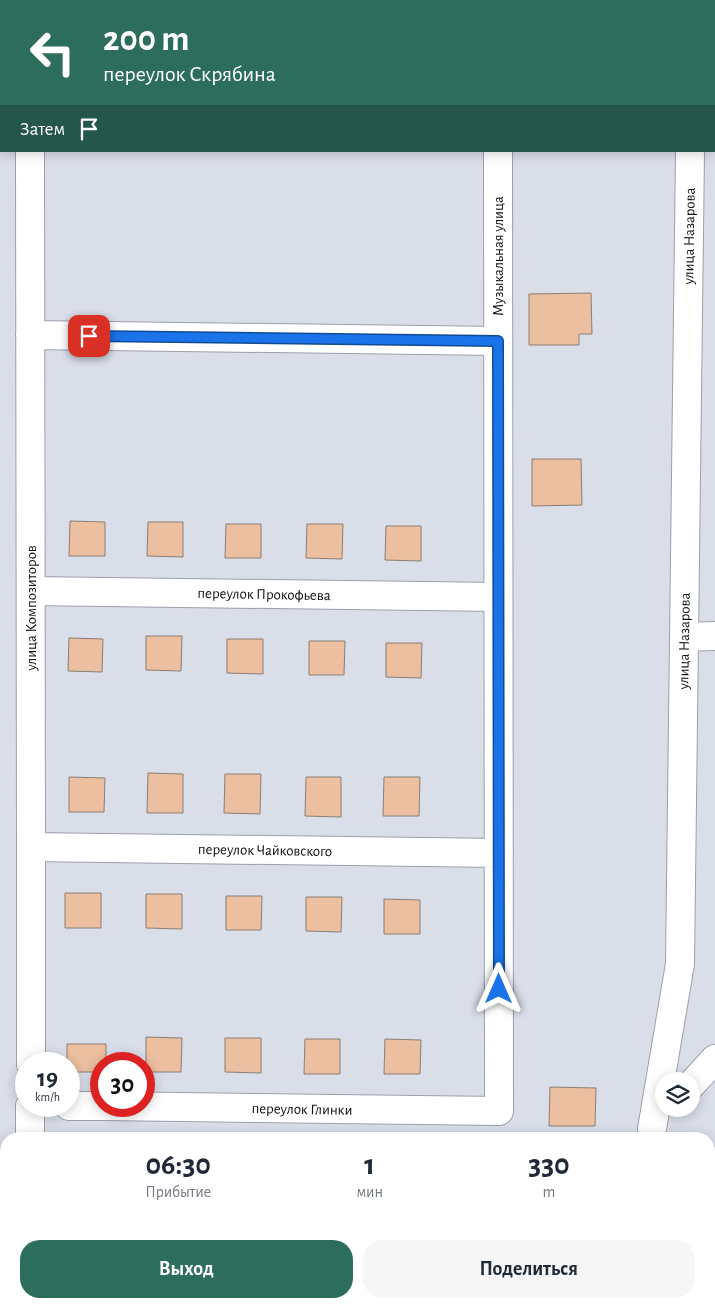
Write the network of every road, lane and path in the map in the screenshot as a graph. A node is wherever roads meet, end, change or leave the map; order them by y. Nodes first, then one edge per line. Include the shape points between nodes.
1 (30, 152) edge
2 (498, 152) edge
3 (690, 152) edge
4 (30, 335) junction
5 (498, 341) junction
6 (31, 591) junction
7 (498, 597) junction
8 (684, 636) junction
9 (715, 636) edge
10 (31, 847) junction
11 (499, 853) junction
12 (31, 1052) edge
13 (715, 1060) edge
14 (700, 1076) edge
15 (155, 1107) edge
16 (499, 1112) joint
17 (30, 1117) edge
18 (662, 1117) edge
19 (30, 1132) edge
20 (646, 1132) edge
21 (648, 1132) edge

1 - 4 street, улица Композиторов
2 - 5 street, Музыкальная улица
3 - 8 street, улица Назарова
4 - 5 street
4 - 6 street, улица Композиторов
5 - 7 street, Музыкальная улица
6 - 7 street, переулок Прокофьева
6 - 10 street, улица Композиторов
7 - 11 street, Музыкальная улица
8 - 9 street
8 - 20 street, улица Назарова via 680,964
10 - 11 street, переулок Чайковского
10 - 12 street, улица Композиторов
11 - 16 street, Музыкальная улица
13 - 14 street
15 - 16 street, переулок Глинки
17 - 19 street
18 - 21 street

